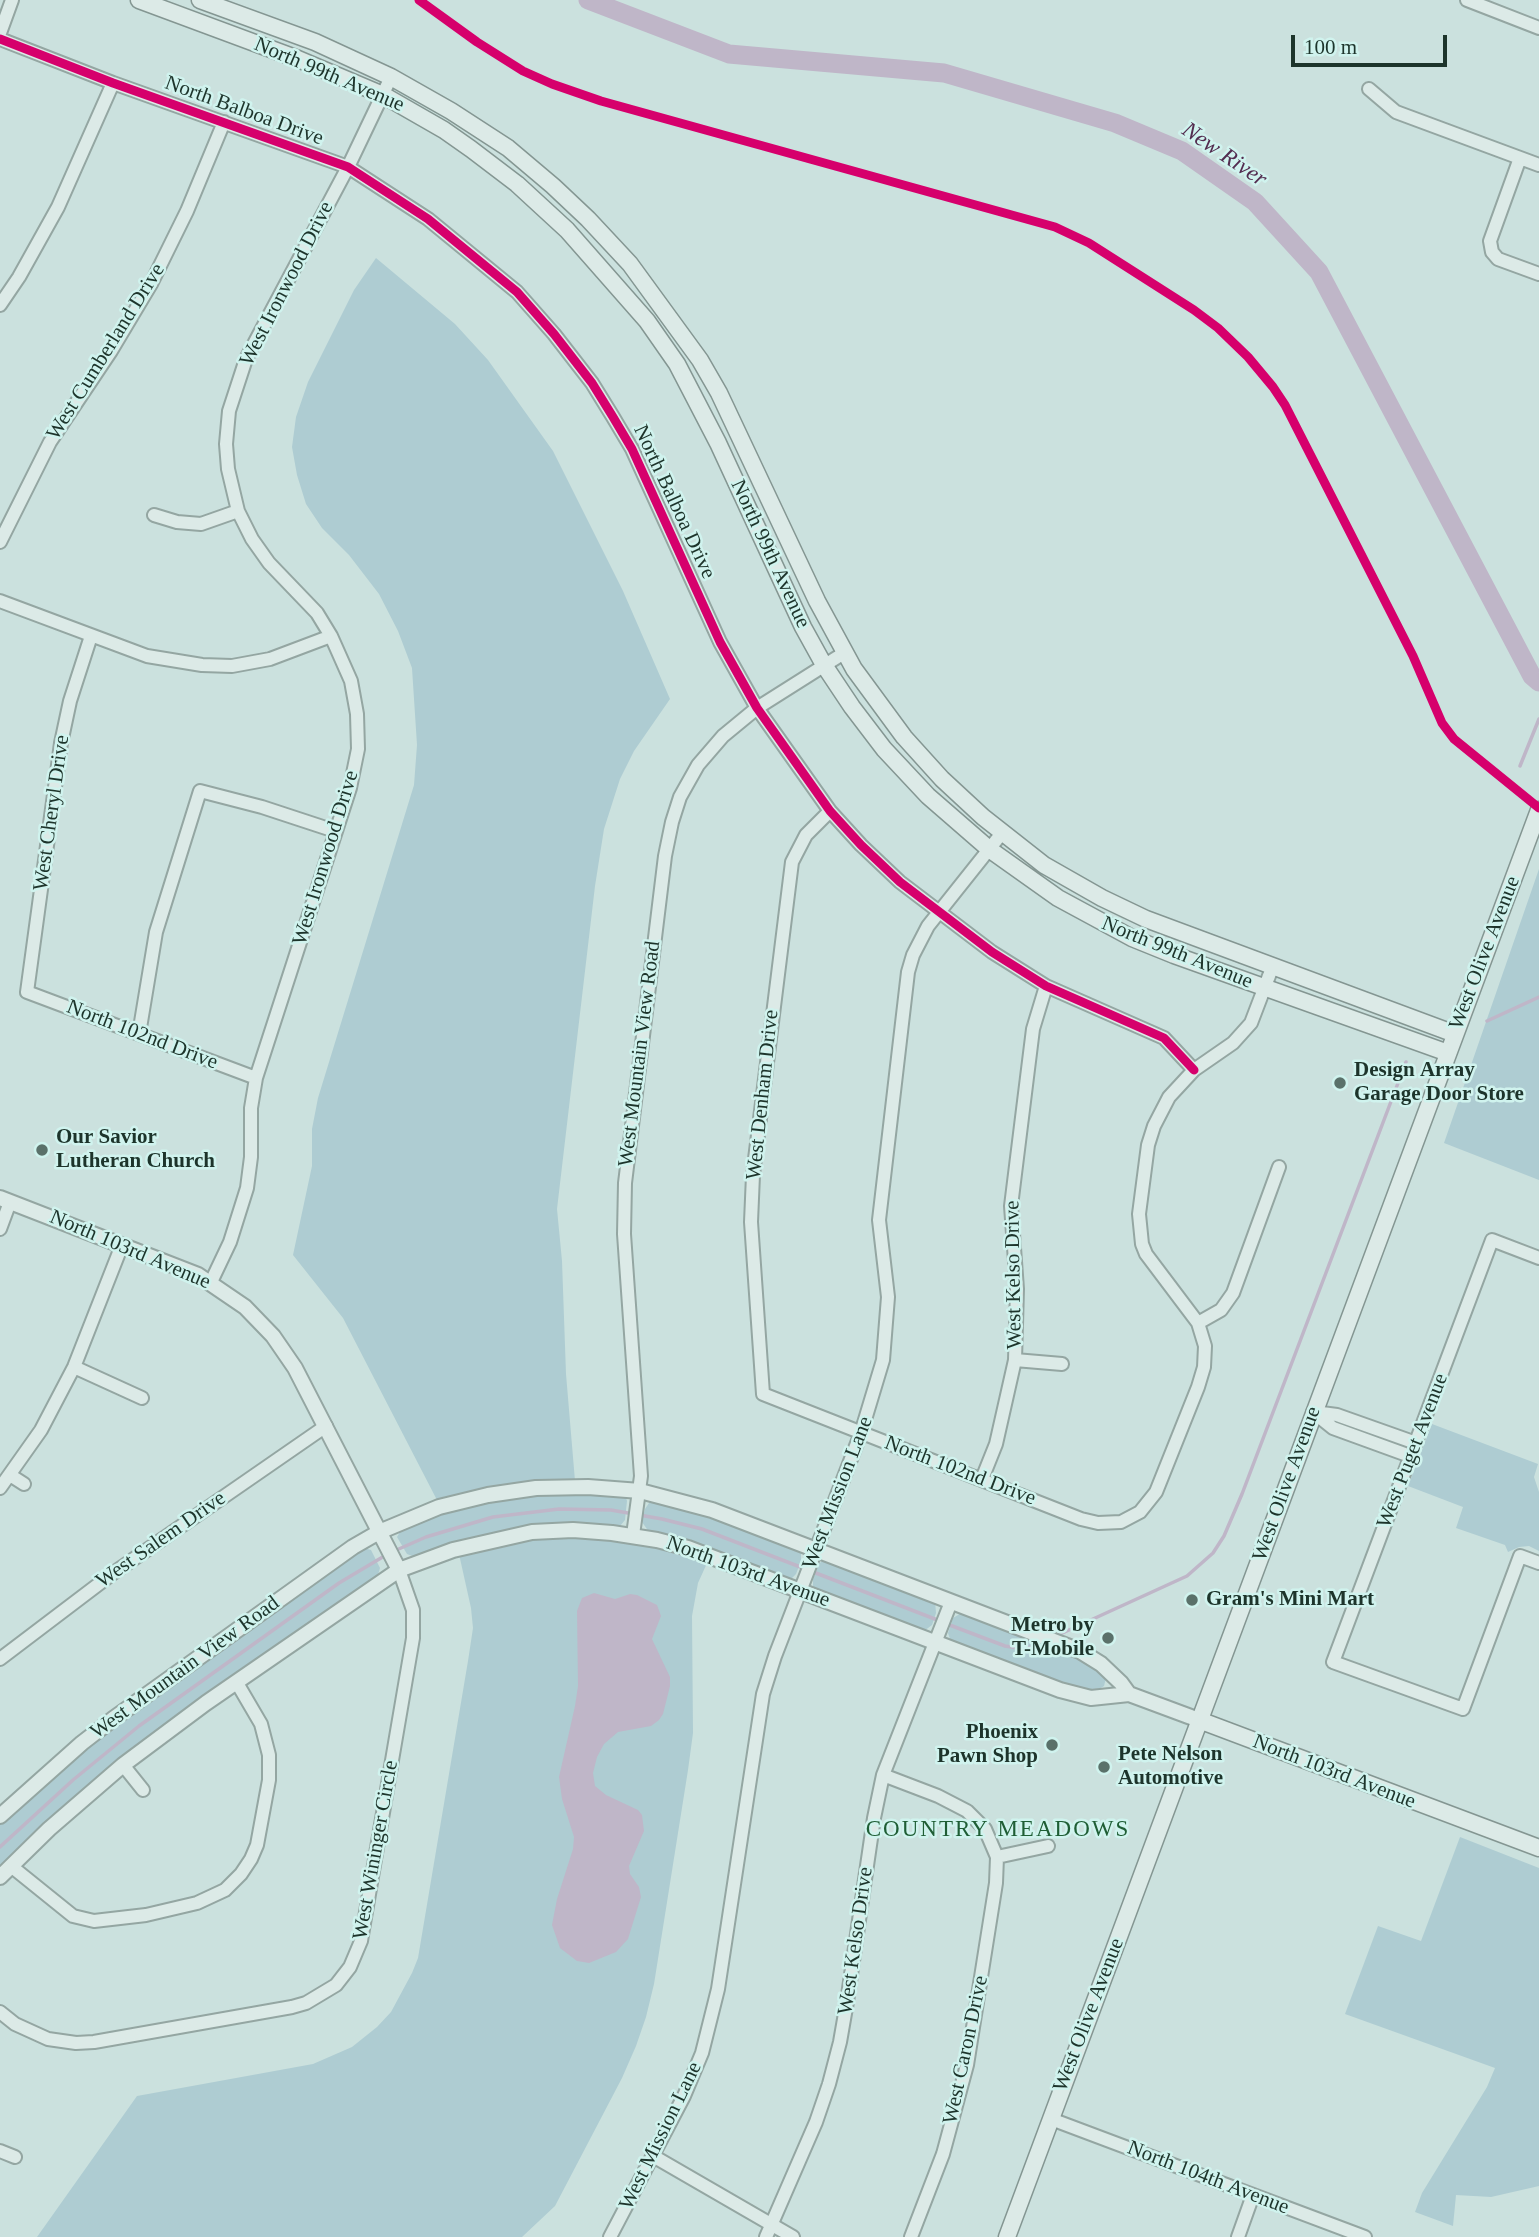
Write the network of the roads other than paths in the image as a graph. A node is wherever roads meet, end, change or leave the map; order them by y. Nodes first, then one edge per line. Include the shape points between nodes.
1 (12, 0) edge
2 (139, 0) edge
3 (201, 0) edge
4 (1467, 0) edge
5 (1539, 28) edge
6 (0, 33) edge
7 (0, 39) edge
8 (391, 77) junction
9 (113, 83) junction
10 (1369, 89) dead end
11 (383, 95) junction
12 (223, 122) junction
13 (1520, 158) junction
14 (1539, 165) edge
15 (348, 167) junction
16 (1539, 274) edge
17 (0, 305) edge
18 (719, 393) junction
19 (698, 404) junction
20 (238, 511) junction
21 (154, 515) dead end
22 (0, 542) edge
23 (0, 601) edge
24 (91, 636) junction
25 (331, 636) junction
26 (844, 653) junction
27 (824, 665) junction
28 (757, 708) junction
29 (1539, 810) edge
30 (830, 811) junction
31 (335, 831) junction
32 (1002, 833) junction
33 (989, 849) junction
34 (938, 912) junction
35 (1272, 968) junction
36 (1046, 986) junction
37 (1265, 988) junction
38 (27, 992) joint
39 (139, 1034) junction
40 (1455, 1034) junction
41 (1448, 1053) junction
42 (1194, 1070) junction
43 (256, 1079) junction
44 (1279, 1167) dead end
45 (5, 1200) edge
46 (0, 1229) edge
47 (122, 1245) junction
48 (1539, 1258) edge
49 (211, 1282) junction
50 (1199, 1323) junction
51 (1015, 1360) junction
52 (1062, 1364) dead end
53 (74, 1367) junction
54 (763, 1394) joint
55 (142, 1398) dead end
56 (1313, 1412) junction
57 (326, 1426) junction
58 (861, 1433) junction
59 (1416, 1443) junction
60 (1410, 1456) junction
61 (10, 1475) junction
62 (982, 1479) junction
63 (24, 1484) dead end
64 (0, 1488) edge
65 (640, 1491) junction
66 (379, 1532) junction
67 (633, 1535) junction
68 (816, 1550) junction
69 (1539, 1563) edge
70 (399, 1570) junction
71 (801, 1590) junction
72 (951, 1602) junction
73 (936, 1642) junction
74 (0, 1659) edge
75 (237, 1683) junction
76 (1129, 1694) junction
77 (1199, 1720) junction
78 (123, 1765) junction
79 (883, 1776) junction
80 (143, 1790) dead end
81 (0, 1816) edge
82 (1048, 1846) dead end
83 (1539, 1848) edge
84 (997, 1857) junction
85 (11, 1866) junction
86 (0, 1877) edge
87 (0, 2012) edge
88 (1051, 2119) junction
89 (0, 2151) edge
90 (653, 2156) junction
91 (15, 2157) dead end
92 (1254, 2195) junction
93 (769, 2231) edge
94 (610, 2237) edge
95 (793, 2237) edge
96 (911, 2237) edge
97 (1007, 2237) edge
98 (1238, 2237) edge
99 (1365, 2237) edge

1 - 6 street
2 - 11 main road, North 99th Avenue
3 - 8 main road, North 99th Avenue via 315,42
4 - 5 street
7 - 9 street, North Balboa Drive
8 - 11 street, West Ironwood Drive
8 - 18 main road, North 99th Avenue via 508,148 580,211 630,264
9 - 12 street, North Balboa Drive
9 - 17 street via 58,208
10 - 13 street via 1396,112
11 - 15 street, West Ironwood Drive
11 - 19 main road, North 99th Avenue via 471,149 567,230 646,321
12 - 15 street, North Balboa Drive
12 - 22 street, West Cumberland Drive via 151,285 50,442
13 - 14 street
13 - 16 street via 1490,242 1498,259
15 - 20 street, West Ironwood Drive via 235,387 226,444
15 - 28 street, North Balboa Drive via 428,219 517,292 592,383 632,449 720,642
18 - 19 main road
18 - 26 main road, North 99th Avenue
19 - 27 main road, North 99th Avenue
20 - 21 street via 201,524
20 - 25 street, West Ironwood Drive via 269,563 317,614
23 - 24 street
24 - 25 street via 147,656 232,666 270,659
24 - 38 street, West Cheryl Drive via 61,743
25 - 31 street, West Ironwood Drive via 351,681 358,749
26 - 27 street, West Mountain View Road
26 - 32 main road, North 99th Avenue via 920,756
27 - 28 street, West Mountain View Road
27 - 33 main road, North 99th Avenue via 884,749 928,796
28 - 30 street, North Balboa Drive
28 - 65 street, West Mountain View Road via 698,765 680,797 665,856 624,1206
29 - 40 main road, West Olive Avenue
30 - 34 street, North Balboa Drive
30 - 54 street, West Denham Drive via 806,835 792,862 753,1175 751,1222
31 - 39 street via 200,791 156,932
31 - 43 street, West Ironwood Drive
32 - 33 street, West Mission Lane
32 - 35 main road, North 99th Avenue via 1044,865 1102,898
33 - 34 street, West Mission Lane
33 - 37 main road, North 99th Avenue via 1104,924
34 - 36 street, North Balboa Drive
34 - 58 street, West Mission Lane via 920,939 908,972 879,1220 888,1297 887,1335
35 - 37 street
35 - 40 main road, North 99th Avenue
36 - 42 street, North Balboa Drive via 1164,1038
36 - 51 street, West Kelso Drive via 1033,1029 1011,1206 1017,1289
37 - 41 main road, North 99th Avenue
37 - 42 street via 1246,1030
38 - 39 street, North 102nd Drive
39 - 43 street, North 102nd Drive
40 - 41 main road, West Olive Avenue
41 - 56 main road, West Olive Avenue
42 - 50 street via 1169,1097 1154,1126 1139,1214 1146,1254
43 - 49 street, West Ironwood Drive via 247,1188
44 - 50 street via 1233,1293 1221,1310
45 - 46 street
45 - 47 street, North 103rd Avenue
47 - 49 street, North 103rd Avenue
47 - 53 street
48 - 59 street, West Puget Avenue via 1492,1240
49 - 57 street, North 103rd Avenue via 273,1336
50 - 62 street, North 102nd Drive via 1205,1346 1198,1387 1156,1492 1140,1512 1121,1522 1098,1523
51 - 52 street
51 - 62 street, West Kelso Drive via 996,1444
53 - 55 street
53 - 61 street via 41,1430
54 - 58 street, North 102nd Drive
56 - 59 street via 1337,1415
56 - 60 street via 1333,1427
56 - 77 main road, West Olive Avenue
57 - 66 street, North 103rd Avenue
57 - 74 street, West Salem Drive via 112,1574
58 - 62 street, North 102nd Drive
58 - 68 street, West Mission Lane
59 - 60 street, West Puget Avenue
60 - 69 street, West Puget Avenue via 1334,1662 1463,1709 1520,1556
61 - 63 street
61 - 64 street
65 - 66 street, North 103rd Avenue via 588,1487 509,1492 439,1507
65 - 67 street, West Mountain View Road
65 - 68 street, North 103rd Avenue via 712,1510
66 - 70 street, North 103rd Avenue
66 - 81 street, West Mountain View Road via 142,1697
67 - 70 street, North 103rd Avenue via 573,1530 515,1534 453,1549
67 - 71 street, North 103rd Avenue via 699,1551
68 - 71 street, West Mission Lane
68 - 72 street, North 103rd Avenue
70 - 75 street, West Mountain View Road
70 - 87 street, West Wininger Circle via 414,1610 413,1638 361,1941 350,1967 335,1985 292,2007 76,2043 33,2034
71 - 73 street, North 103rd Avenue
71 - 90 street, West Mission Lane via 763,1695 711,2021 684,2096
72 - 73 street, West Kelso Drive
72 - 76 street, North 103rd Avenue via 1093,1657
73 - 76 street, North 103rd Avenue via 1078,1695
73 - 79 street, West Kelso Drive
75 - 78 street, West Mountain View Road
75 - 85 street via 261,1724 269,1755 269,1780 257,1845 241,1874 225,1889 197,1903 94,1921 73,1916
76 - 77 street, North 103rd Avenue
77 - 83 main road, North 103rd Avenue
77 - 88 main road, West Olive Avenue
78 - 80 street, West Mountain View Road
78 - 85 street, West Mountain View Road
79 - 84 street, West Caron Drive via 967,1811 985,1829
79 - 93 street, West Kelso Drive via 840,2042 816,2122
82 - 84 street
84 - 96 street, West Caron Drive via 967,2065 943,2154
85 - 86 street, West Mountain View Road
88 - 92 street, North 104th Avenue
88 - 97 main road, West Olive Avenue
89 - 91 street
90 - 93 street
90 - 94 street, West Mission Lane
92 - 98 street
92 - 99 street, North 104th Avenue
93 - 95 street

